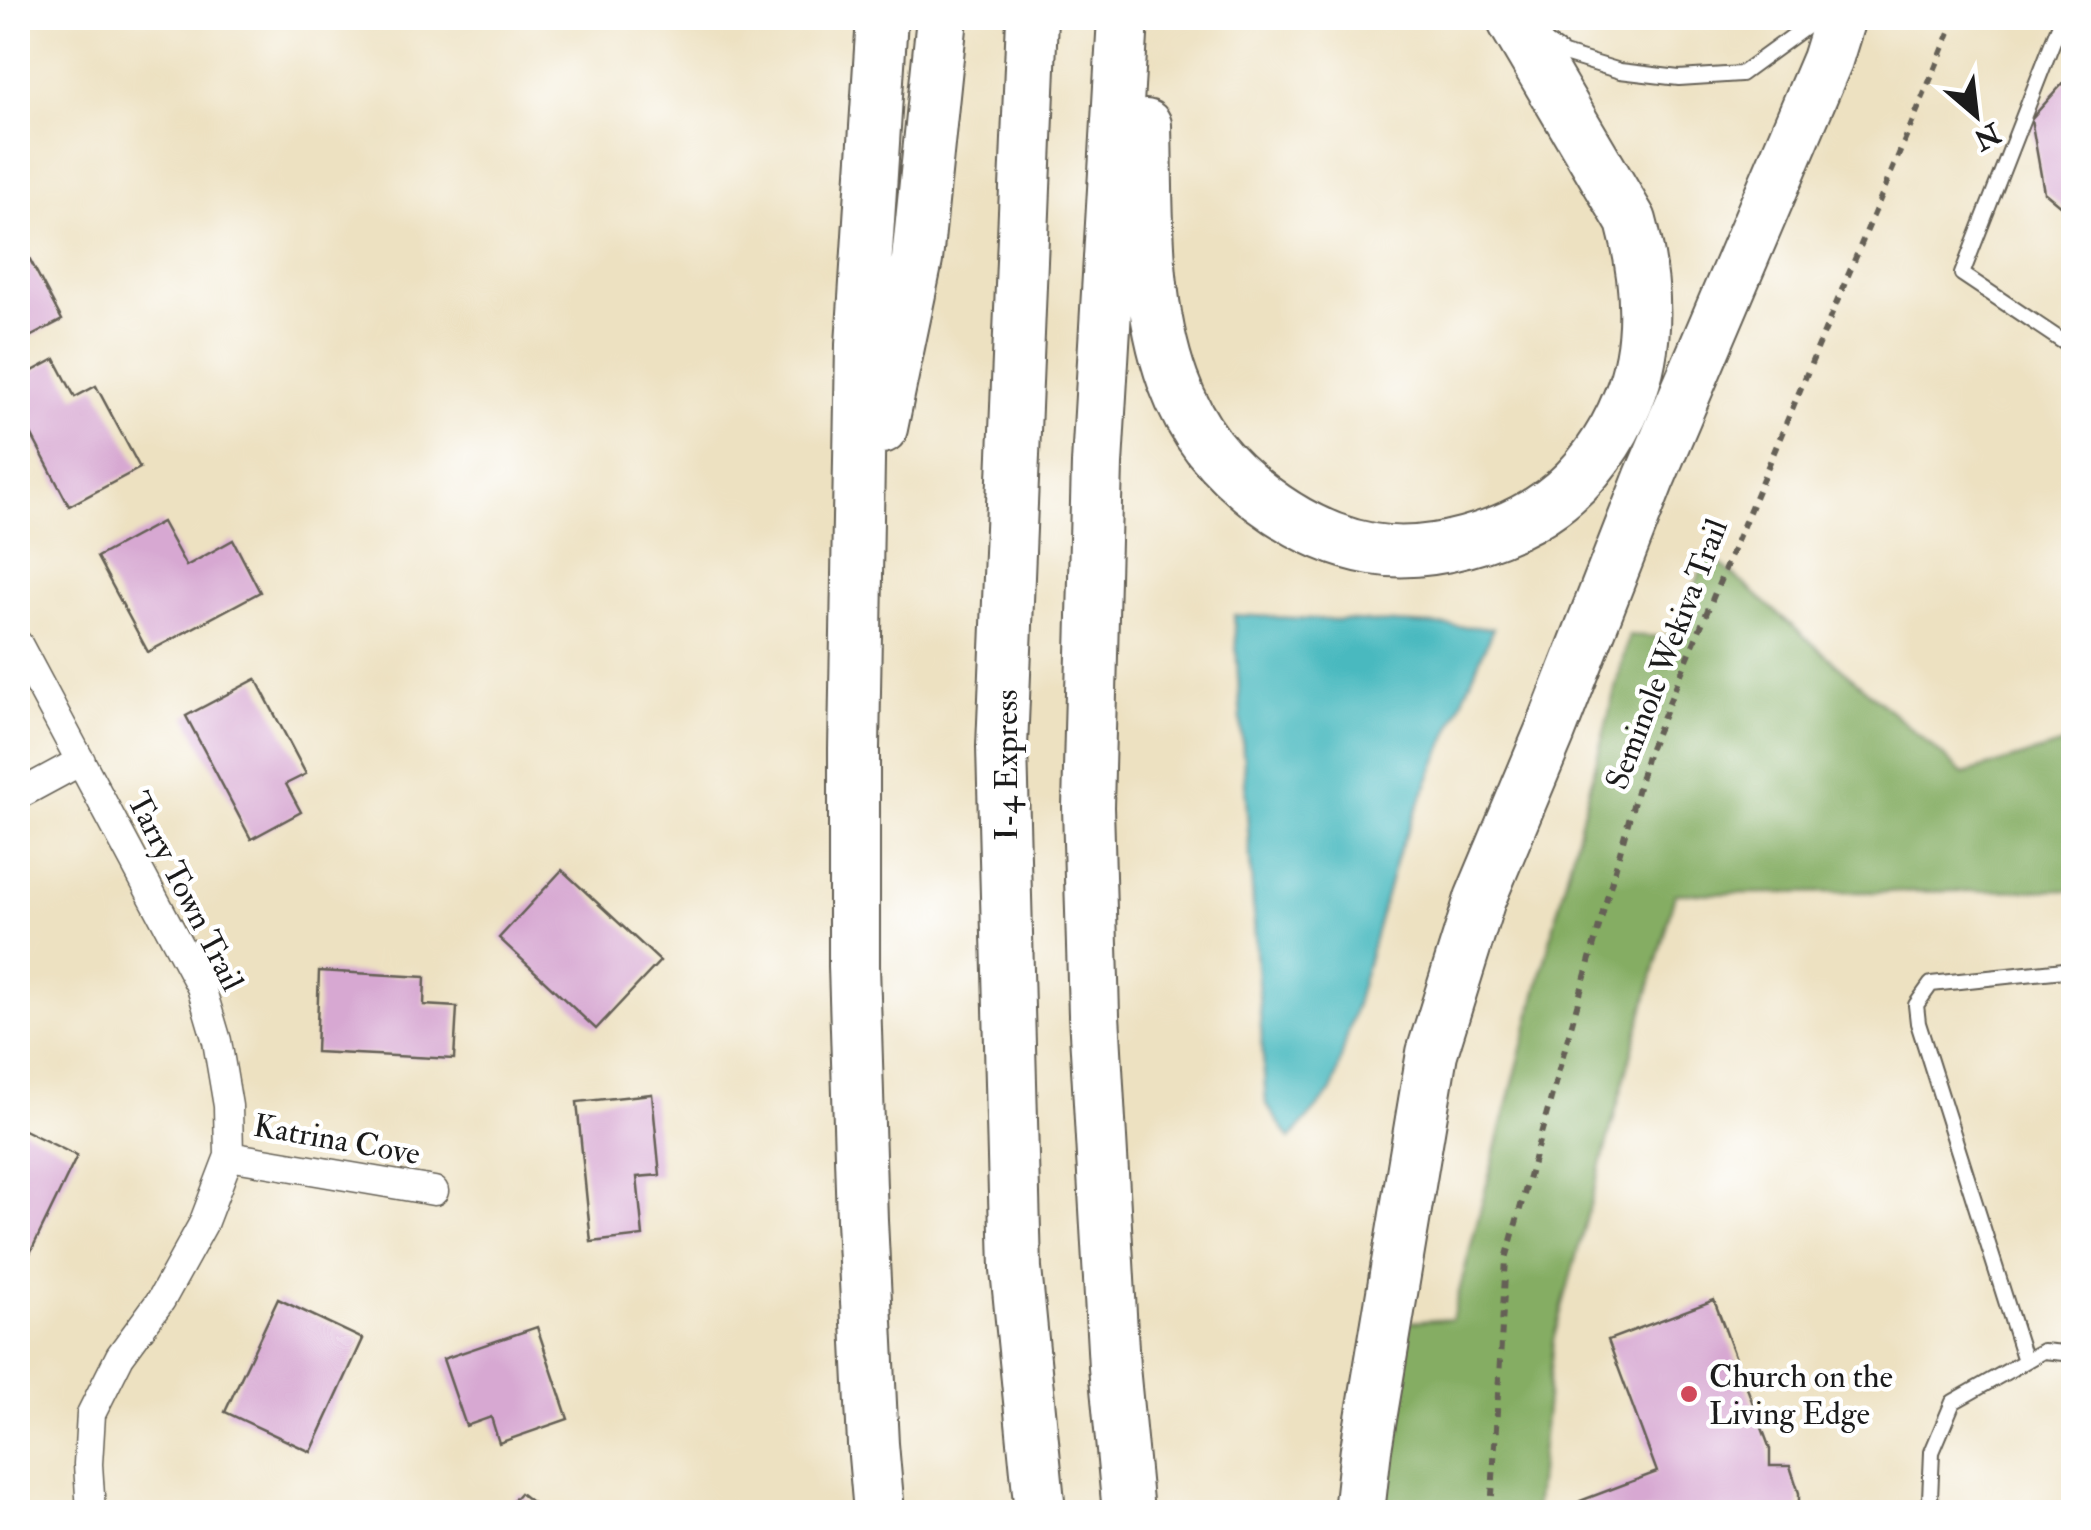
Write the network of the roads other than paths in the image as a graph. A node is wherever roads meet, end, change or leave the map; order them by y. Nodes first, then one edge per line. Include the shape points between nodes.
1 (882, 18) edge
2 (942, 18) edge
3 (1032, 18) edge
4 (1123, 18) edge
5 (1144, 18) edge
6 (1818, 18) edge
7 (1840, 18) edge
8 (2062, 18) edge
9 (1512, 19) edge
10 (2074, 349) edge
11 (856, 547) junction
12 (18, 644) edge
13 (81, 761) junction
14 (18, 795) edge
15 (2074, 976) edge
16 (229, 1156) junction
17 (434, 1191) dead end
18 (2074, 1354) edge
19 (2026, 1361) junction
20 (91, 1512) edge
21 (880, 1512) edge
22 (1040, 1512) edge
23 (1128, 1512) edge
24 (1359, 1512) edge
25 (1939, 1512) edge

1 - 11 highway
2 - 11 highway via 917,260
3 - 22 highway, I-4 Express via 1002,747 1016,1269
4 - 23 highway via 1096,464 1088,807 1114,1368
5 - 9 highway via 1151,256 1158,327 1174,382 1218,463 1291,520 1376,550 1466,543 1552,502 1609,440 1630,398 1646,302 1631,221
6 - 9 lane via 1741,74 1679,78 1620,71 1564,54
7 - 24 highway via 1480,898 1432,1053
8 - 10 lane via 1962,274
11 - 21 highway via 854,966
12 - 13 street, Tarry Town Trail
13 - 14 street
13 - 16 street, Tarry Town Trail via 202,987 228,1106
15 - 19 lane via 2064,970 1931,984 1916,1004
16 - 17 street, Katrina Cove
16 - 20 street, Tarry Town Trail via 203,1224 91,1414
18 - 19 lane via 2043,1351
19 - 25 lane via 1953,1402 1932,1452 1930,1499

